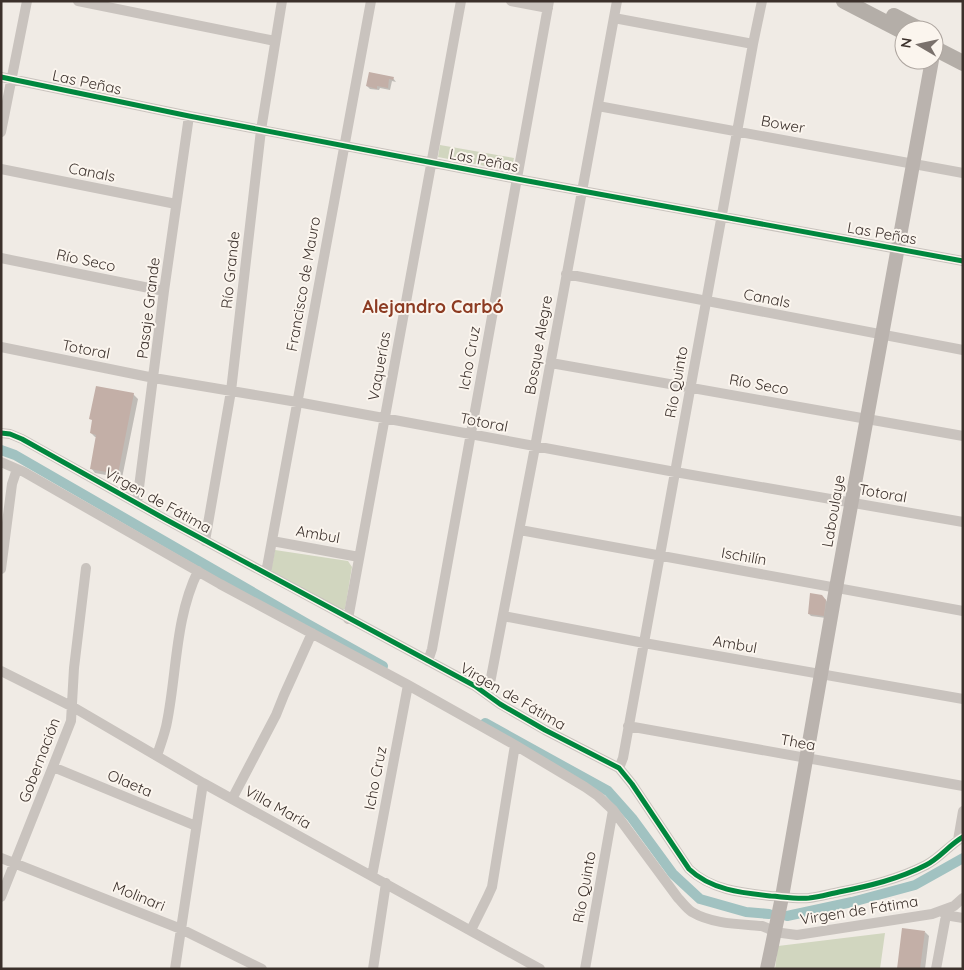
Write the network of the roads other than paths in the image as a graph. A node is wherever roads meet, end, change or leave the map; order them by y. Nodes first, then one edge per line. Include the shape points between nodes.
1 (27, 1) edge
2 (78, 1) edge
3 (282, 1) edge
4 (371, 1) edge
5 (461, 1) edge
6 (510, 1) edge
7 (617, 1) edge
8 (762, 1) edge
9 (844, 1) edge
10 (867, 1) edge
11 (549, 5) edge
12 (614, 18) junction
13 (902, 20) edge
14 (894, 27) edge
15 (275, 41) junction
16 (753, 44) junction
17 (944, 49) edge
18 (963, 52) edge
19 (944, 53) edge
20 (963, 63) edge
21 (930, 70) edge
22 (6, 78) edge
23 (598, 106) junction
24 (189, 116) junction
25 (261, 130) junction
26 (737, 131) junction
27 (1, 132) edge
28 (344, 146) junction
29 (432, 163) junction
30 (913, 163) junction
31 (1, 169) edge
32 (963, 172) edge
33 (517, 179) junction
34 (582, 191) junction
35 (176, 204) junction
36 (722, 216) junction
37 (898, 249) junction
38 (1, 258) edge
39 (963, 261) edge
40 (566, 274) junction
41 (164, 291) junction
42 (706, 302) junction
43 (882, 334) junction
44 (1, 347) edge
45 (963, 350) edge
46 (551, 362) junction
47 (154, 378) junction
48 (690, 387) junction
49 (232, 391) junction
50 (297, 402) junction
51 (384, 418) junction
52 (867, 419) junction
53 (1, 433) edge
54 (471, 434) junction
55 (963, 436) edge
56 (535, 446) junction
57 (1, 462) edge
58 (17, 468) junction
59 (675, 472) junction
60 (851, 502) junction
61 (137, 503) junction
62 (963, 522) edge
63 (520, 530) junction
64 (205, 541) junction
65 (272, 541) junction
66 (660, 556) junction
67 (359, 557) junction
68 (86, 568) dead end
69 (1, 569) edge
70 (198, 571) junction
71 (266, 573) junction
72 (836, 588) junction
73 (963, 611) edge
74 (503, 616) junction
75 (348, 619) junction
76 (312, 633) junction
77 (644, 643) junction
78 (428, 662) junction
79 (1, 671) edge
80 (820, 674) junction
81 (408, 685) junction
82 (486, 694) junction
83 (963, 699) edge
84 (72, 707) junction
85 (628, 726) junction
86 (515, 745) junction
87 (157, 756) junction
88 (806, 758) junction
89 (53, 766) junction
90 (619, 768) junction
91 (203, 783) junction
92 (963, 786) edge
93 (232, 799) junction
94 (613, 810) junction
95 (963, 811) edge
96 (196, 826) junction
97 (960, 839) edge
98 (1, 858) edge
99 (15, 863) junction
100 (372, 876) junction
101 (386, 883) junction
102 (1, 897) edge
103 (782, 897) junction
104 (963, 898) edge
105 (946, 913) junction
106 (963, 918) edge
107 (181, 929) junction
108 (471, 930) junction
109 (774, 932) junction
110 (175, 969) edge
111 (262, 969) edge
112 (373, 969) edge
113 (540, 969) edge
114 (585, 969) edge
115 (767, 969) edge
116 (936, 969) edge

1 - 22 street
2 - 15 street
3 - 15 street, Río Grande
4 - 28 street, Francisco de Mauro
5 - 29 street, Vaquerías
6 - 11 street
7 - 12 street, Bosque Alegre
8 - 16 street, Río Quinto
9 - 14 highway
10 - 13 highway
11 - 33 street, Icho Cruz
12 - 16 street
12 - 23 street, Bosque Alegre
15 - 25 street, Río Grande
16 - 26 street, Río Quinto
17 - 18 highway
19 - 20 highway
21 - 30 main road, Laboulaye
22 - 24 street, Las Peñas
22 - 27 street
23 - 26 street, Bower
23 - 34 street, Bosque Alegre
24 - 25 street, Las Peñas
24 - 35 street, Pasaje Grande
25 - 28 street, Las Peñas
25 - 49 street, Río Grande
26 - 30 street, Bower
26 - 36 street, Río Quinto
28 - 29 street, Las Peñas
28 - 50 street, Francisco de Mauro
29 - 33 street, Las Peñas
29 - 51 street, Vaquerías
30 - 32 street, Bower
30 - 37 main road, Laboulaye
31 - 35 street, Canals
33 - 34 street, Las Peñas
33 - 54 street, Icho Cruz
34 - 36 street, Las Peñas
34 - 40 street, Bosque Alegre
35 - 41 street, Pasaje Grande
36 - 37 street, Las Peñas
36 - 42 street, Río Quinto
37 - 39 street, Las Peñas
37 - 43 main road, Laboulaye
38 - 41 street, Río Seco
40 - 42 street, Canals
40 - 46 street, Bosque Alegre
41 - 47 street, Pasaje Grande
42 - 43 street, Canals
42 - 48 street, Río Quinto
43 - 45 street, Canals
43 - 52 main road, Laboulaye
44 - 47 street, Totoral
46 - 48 street, Río Seco
46 - 56 street, Bosque Alegre
47 - 49 street, Totoral
47 - 61 street, Pasaje Grande
48 - 52 street, Río Seco
48 - 59 street, Río Quinto
49 - 50 street, Totoral
49 - 64 street, Río Grande
50 - 51 street, Totoral
50 - 65 street, Francisco de Mauro
51 - 54 street, Totoral
51 - 67 street, Vaquerías
52 - 55 street, Río Seco
52 - 60 main road, Laboulaye
53 - 61 street, Virgen de Fátima via 22,439
54 - 56 street, Totoral
54 - 78 street, Icho Cruz
56 - 59 street, Totoral
56 - 63 street, Bosque Alegre
57 - 58 street, Virgen de Fátima
58 - 69 street
58 - 70 street, Virgen de Fátima
59 - 60 street, Totoral
59 - 66 street, Río Quinto
60 - 62 street, Totoral
60 - 72 main road, Laboulaye
61 - 64 street, Virgen de Fátima
63 - 66 street, Ischilín
63 - 74 street, Bosque Alegre
64 - 71 street, Virgen de Fátima
65 - 67 street, Ambul
65 - 71 street, Francisco de Mauro
66 - 72 street, Ischilín
66 - 77 street, Río Quinto
67 - 75 street, Vaquerías
68 - 84 street, Gobernación
70 - 76 street, Virgen de Fátima
70 - 87 street via 190,587 180,626 167,722
71 - 75 street, Virgen de Fátima
72 - 73 street, Ischilín
72 - 80 main road, Laboulaye
74 - 77 street, Ambul
74 - 82 street, Bosque Alegre
75 - 78 street, Virgen de Fátima
76 - 81 street, Virgen de Fátima
76 - 93 street via 276,715
77 - 80 street, Ambul
77 - 85 street, Río Quinto
78 - 82 street, Virgen de Fátima
79 - 84 street, Villa María
80 - 83 street, Ambul
80 - 88 main road, Laboulaye
81 - 86 street, Virgen de Fátima
81 - 100 street, Icho Cruz
82 - 90 street, Virgen de Fátima via 545,730
84 - 87 street, Villa María
84 - 89 street, Gobernación via 71,721
85 - 88 street, Thea
85 - 90 street, Río Quinto
86 - 94 street, Virgen de Fátima via 584,786
86 - 108 street via 492,887
87 - 91 street, Villa María
88 - 92 street, Thea
88 - 103 main road, Laboulaye
89 - 96 street, Olaeta
89 - 99 street, Gobernación
90 - 103 street, Virgen de Fátima via 694,874 730,891
91 - 93 street, Villa María
91 - 96 street
93 - 100 street, Villa María
94 - 109 street, Virgen de Fátima via 690,910 712,920 762,926
94 - 114 street, Río Quinto
95 - 97 street
96 - 107 street
97 - 103 street, Virgen de Fátima via 932,862 894,878 811,898
98 - 99 street, Molinari
99 - 102 street, Gobernación
99 - 107 street, Molinari
100 - 101 street, Villa María
101 - 108 street, Villa María
101 - 112 street
103 - 109 main road, Laboulaye
104 - 105 street, Virgen de Fátima
105 - 106 street
105 - 109 street, Virgen de Fátima via 797,936
105 - 116 street
107 - 110 street
107 - 111 street, Molinari
108 - 113 street, Villa María
109 - 115 main road, Laboulaye

